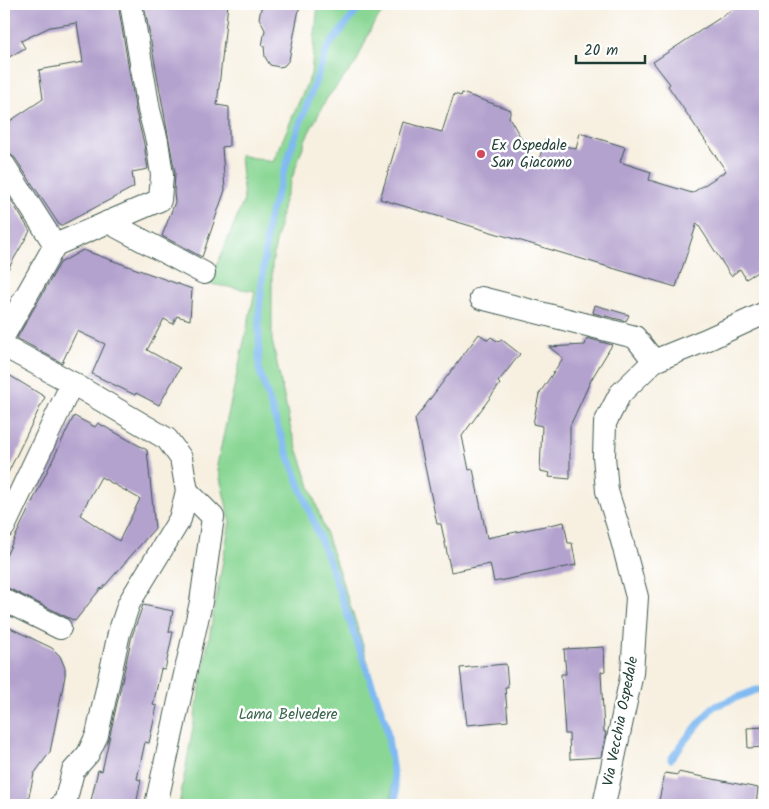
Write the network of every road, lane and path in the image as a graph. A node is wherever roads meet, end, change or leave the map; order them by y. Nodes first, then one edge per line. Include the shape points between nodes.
1 (131, 4) edge
2 (4, 165) edge
3 (108, 222) junction
4 (55, 245) junction
5 (204, 273) dead end
6 (481, 298) dead end
7 (765, 313) edge
8 (4, 335) edge
9 (4, 346) edge
10 (654, 361) junction
11 (72, 383) junction
12 (186, 490) junction
13 (4, 527) edge
14 (4, 600) edge
15 (60, 628) dead end
16 (64, 804) edge
17 (156, 805) edge
18 (604, 805) edge

1 - 3 street via 157,141 162,175 160,200
2 - 4 street
3 - 4 street
3 - 5 street
4 - 8 street
6 - 10 street via 635,337
7 - 10 street, Via Vecchia Ospedale
9 - 11 street
10 - 18 street, Via Vecchia Ospedale via 620,394 605,423 607,491 638,597 632,673
11 - 12 street via 166,439 181,458
11 - 13 street
12 - 16 street via 180,519 129,603 119,633 97,735 88,754 73,771
12 - 17 street via 213,517 201,602
14 - 15 street

